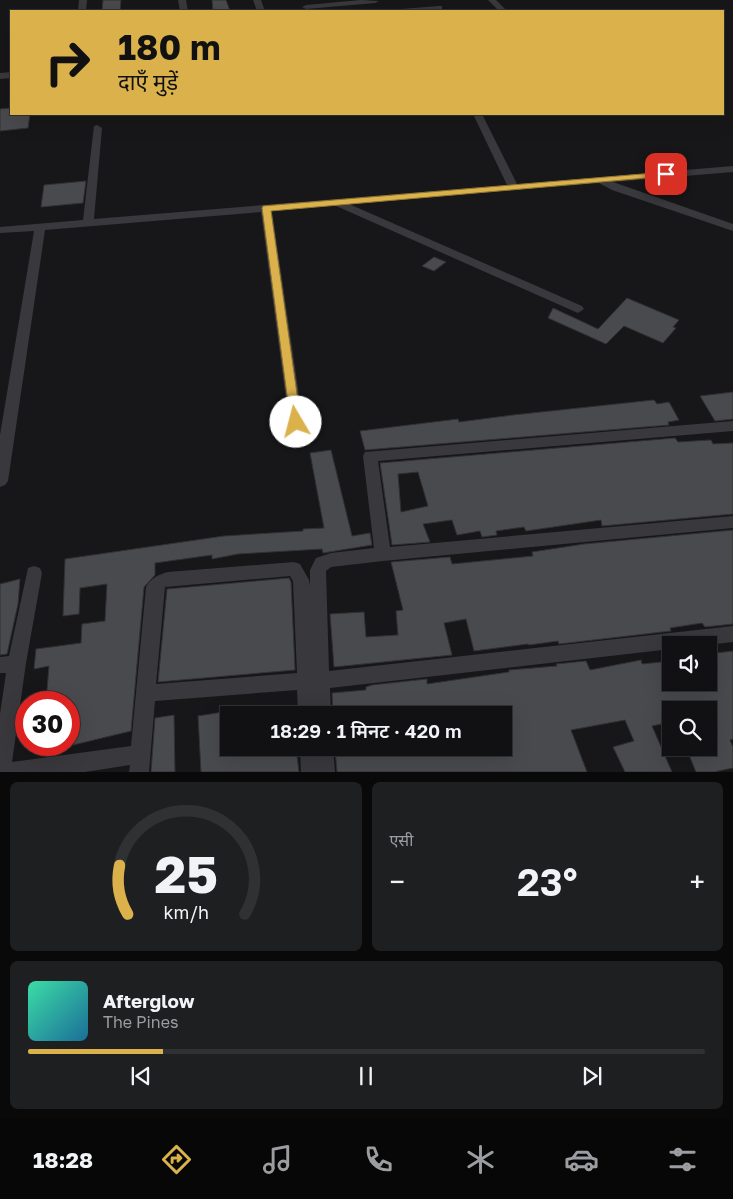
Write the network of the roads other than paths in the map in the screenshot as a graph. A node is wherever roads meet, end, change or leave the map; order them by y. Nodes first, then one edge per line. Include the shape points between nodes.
1 (433, 0) edge
2 (492, 0) edge
3 (376, 3) edge
4 (305, 6) edge
5 (440, 10) edge
6 (502, 10) edge
7 (478, 115) edge
8 (97, 128) dead end
9 (733, 169) edge
10 (600, 180) junction
11 (513, 187) junction
12 (334, 202) junction
13 (266, 208) junction
14 (88, 223) junction
15 (40, 227) junction
16 (733, 228) edge
17 (0, 230) edge
18 (578, 309) dead end
19 (296, 422) dead end
20 (733, 426) edge
21 (0, 480) edge
22 (733, 522) edge
23 (383, 554) junction
24 (34, 573) dead end
25 (733, 634) edge
26 (9, 664) edge
27 (312, 681) junction
28 (147, 693) junction
29 (309, 706) edge
30 (319, 706) edge
31 (310, 756) edge
32 (324, 756) edge
33 (140, 763) edge
34 (1, 772) edge
35 (10, 772) edge
36 (311, 772) edge
37 (325, 772) edge

1 - 5 street
2 - 6 street
3 - 4 street
7 - 11 street
8 - 14 street
9 - 10 street
10 - 11 street
10 - 16 street
11 - 12 street
12 - 13 street
12 - 18 street
13 - 14 street
13 - 19 street
14 - 15 street
15 - 17 street
15 - 21 street
20 - 23 street via 370,456
22 - 23 street
23 - 27 street via 331,560 318,570
24 - 26 street
25 - 27 street
26 - 34 street
27 - 28 street
27 - 28 street via 301,580 294,568 173,578 159,582 155,587
27 - 29 street
27 - 30 street
28 - 33 street
31 - 36 street
32 - 37 street
33 - 35 street

